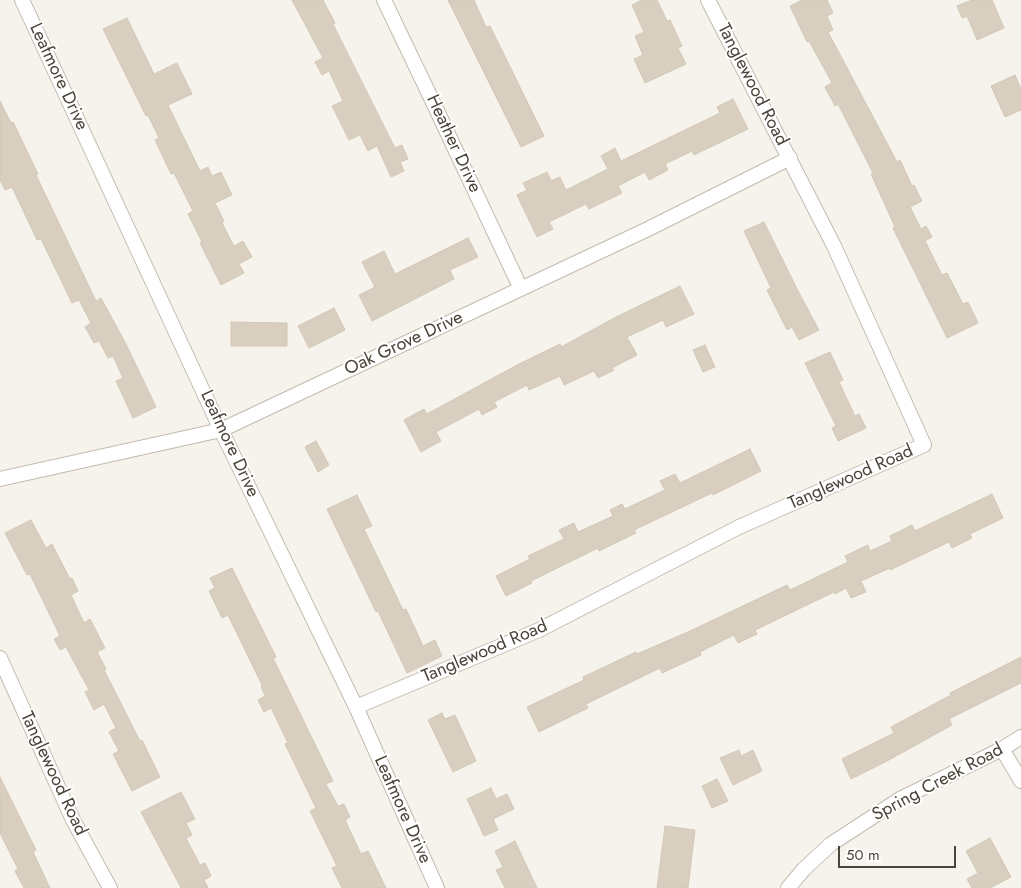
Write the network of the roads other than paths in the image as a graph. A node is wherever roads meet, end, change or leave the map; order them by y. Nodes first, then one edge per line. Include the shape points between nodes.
1 (22, 0) edge
2 (384, 0) edge
3 (708, 0) edge
4 (790, 158) junction
5 (521, 289) junction
6 (221, 430) junction
7 (0, 479) edge
8 (0, 658) edge
9 (356, 707) junction
10 (1021, 737) edge
11 (1002, 749) junction
12 (1021, 781) edge
13 (110, 888) edge
14 (437, 888) edge
15 (788, 888) edge

1 - 6 street, Leafmore Drive
2 - 5 street, Heather Drive
3 - 4 street, Tanglewood Road
4 - 5 street, Oak Grove Drive
4 - 9 street, Tanglewood Road via 834,246 924,445 739,527 539,630
5 - 6 street, Oak Grove Drive
6 - 7 street, Oak Grove Drive
6 - 9 street, Leafmore Drive
8 - 13 street, Tanglewood Road via 73,820
9 - 14 street, Leafmore Drive
10 - 11 street, Spring Creek Road
11 - 12 street
11 - 15 street, Spring Creek Road via 900,799 832,844

